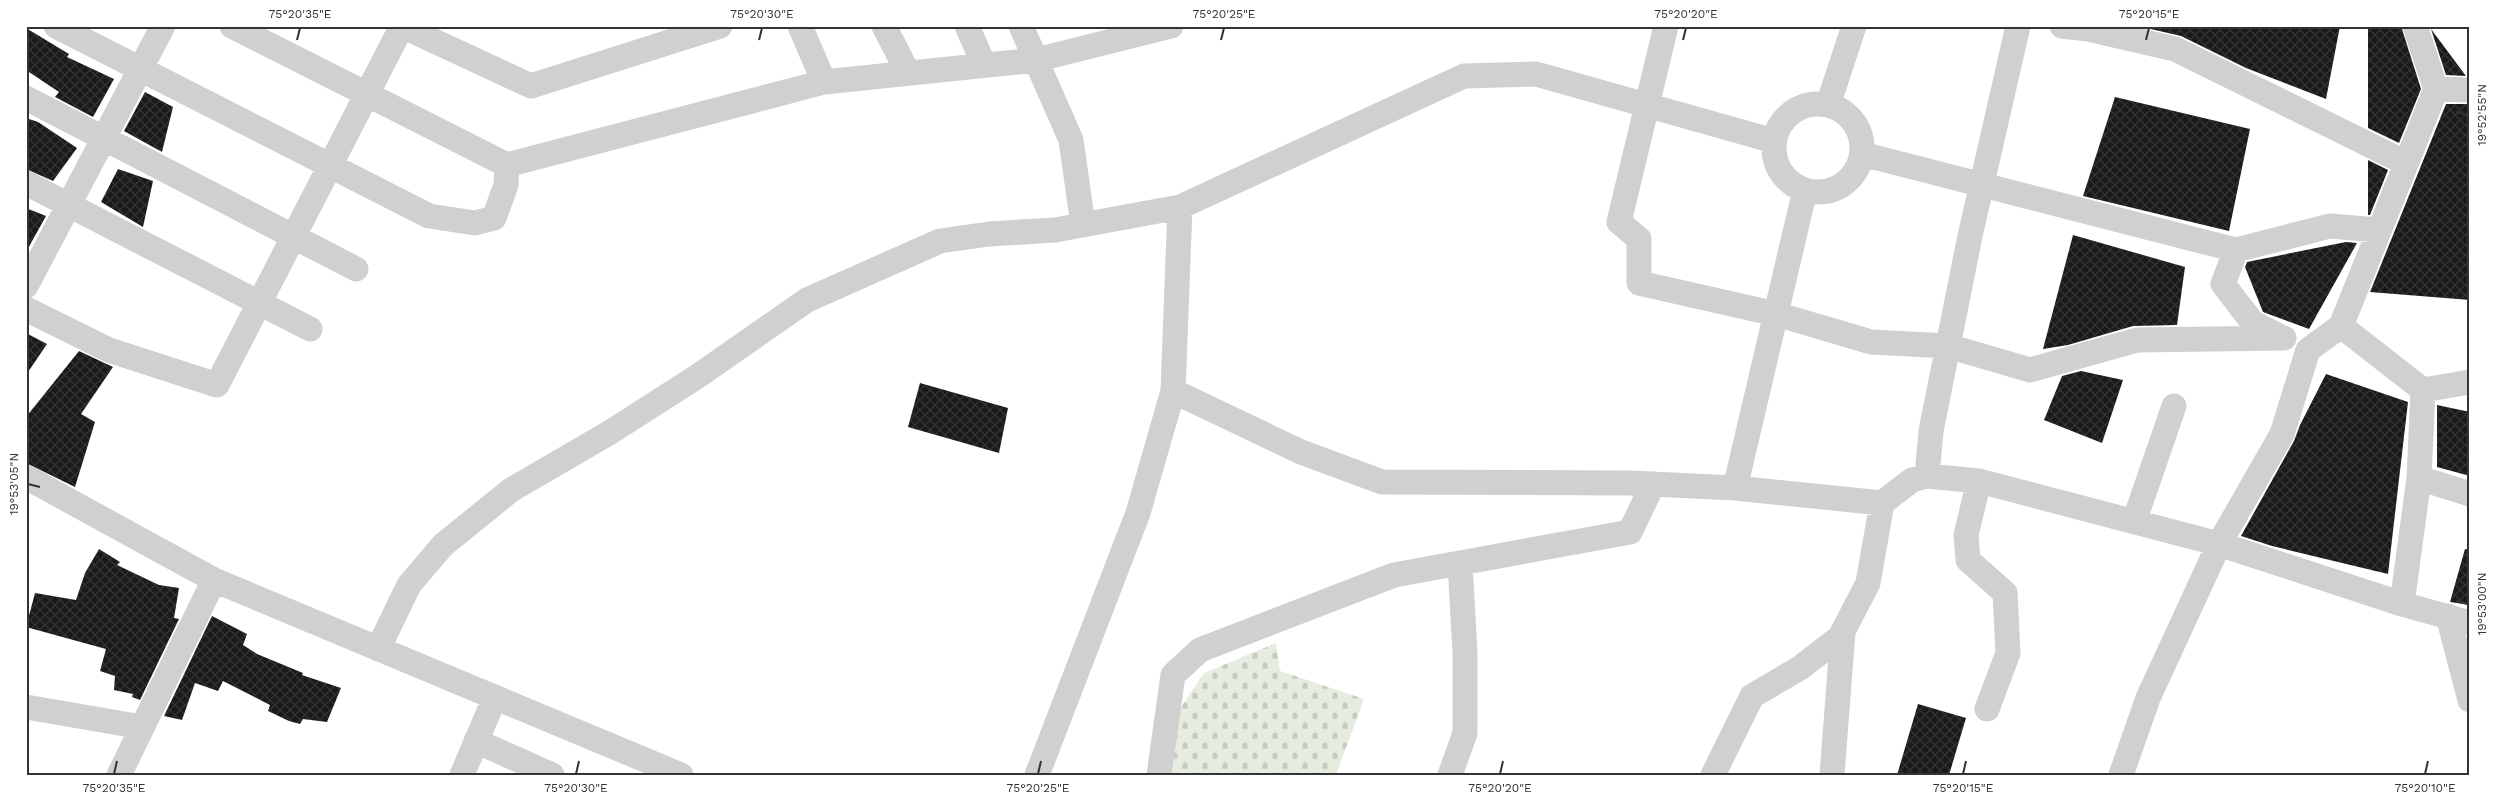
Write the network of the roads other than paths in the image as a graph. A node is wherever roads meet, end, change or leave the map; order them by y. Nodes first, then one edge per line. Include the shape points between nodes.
1 (56, 26) edge
2 (163, 26) edge
3 (232, 26) edge
4 (720, 26) edge
5 (800, 26) edge
6 (884, 26) edge
7 (967, 26) edge
8 (1021, 26) edge
9 (1171, 26) edge
10 (1666, 26) edge
11 (1854, 26) edge
12 (2018, 26) edge
13 (2062, 26) edge
14 (2414, 26) edge
15 (1036, 60) junction
16 (984, 65) junction
17 (140, 69) junction
18 (908, 73) junction
19 (824, 82) junction
20 (2436, 89) junction
21 (2470, 90) edge
22 (367, 95) junction
23 (26, 98) edge
24 (1828, 105) junction
25 (1647, 106) junction
26 (104, 138) junction
27 (1774, 141) junction
28 (1862, 154) junction
29 (2406, 163) junction
30 (507, 165) junction
31 (330, 166) junction
32 (26, 183) edge
33 (1983, 185) junction
34 (1805, 190) junction
35 (69, 205) junction
36 (1180, 207) junction
37 (1084, 225) junction
38 (2378, 230) junction
39 (294, 236) junction
40 (2236, 250) junction
41 (356, 269) dead end
42 (26, 286) edge
43 (259, 303) junction
44 (26, 309) edge
45 (1776, 314) junction
46 (2341, 326) junction
47 (310, 329) dead end
48 (2284, 338) junction
49 (1948, 346) junction
50 (2308, 350) junction
51 (2470, 382) edge
52 (2423, 390) junction
53 (1173, 391) junction
54 (2174, 406) dead end
55 (1926, 476) junction
56 (26, 477) edge
57 (2419, 478) junction
58 (1979, 481) junction
59 (1653, 484) junction
60 (1735, 488) junction
61 (2470, 494) edge
62 (1882, 503) junction
63 (2134, 522) junction
64 (2219, 544) junction
65 (1460, 563) junction
66 (214, 580) junction
67 (2402, 604) junction
68 (2459, 620) edge
69 (1844, 631) junction
70 (378, 649) junction
71 (494, 697) junction
72 (2470, 700) edge
73 (26, 707) edge
74 (1987, 709) dead end
75 (142, 727) junction
76 (476, 741) junction
77 (119, 775) edge
78 (462, 775) edge
79 (552, 775) edge
80 (681, 775) edge
81 (1037, 775) edge
82 (1159, 775) edge
83 (1450, 775) edge
84 (1713, 775) edge
85 (1832, 775) edge
86 (2121, 775) edge

1 - 17 street
2 - 17 street
3 - 22 street
4 - 22 street via 531,86 402,26
5 - 19 street
6 - 18 street
7 - 16 street
8 - 15 street
9 - 15 street
10 - 25 street
11 - 24 street
12 - 33 street
13 - 29 street via 2174,49
14 - 20 street
15 - 16 street
15 - 37 street via 1071,140
16 - 18 street
17 - 26 street
17 - 31 street
18 - 19 street
19 - 30 street
20 - 21 street
20 - 29 street
22 - 30 street
22 - 31 street
23 - 26 street
24 - 27 street via 1810,104 1793,111 1780,124
24 - 28 street via 1843,112 1854,123 1861,137
25 - 27 street
25 - 36 street via 1536,74 1464,76
25 - 45 street via 1619,222 1639,238 1639,283
26 - 35 street
26 - 39 street
27 - 34 street via 1774,156 1780,171 1791,183
28 - 33 street
28 - 34 street via 1853,174 1835,189
29 - 38 street
30 - 31 street via 506,185 494,218 476,222 429,216
31 - 39 street
32 - 35 street
33 - 40 street
33 - 49 street
34 - 45 street
35 - 42 street
35 - 43 street
36 - 37 street
36 - 53 street
37 - 70 street via 940,241 807,300 698,376 511,490 443,545 409,585
38 - 40 street via 2330,226
38 - 46 street
39 - 41 street
39 - 43 street
40 - 48 street via 2223,284 2252,323
43 - 44 street via 217,385 109,350
43 - 47 street
45 - 49 street via 1871,342
45 - 60 street
46 - 50 street
46 - 52 street
48 - 49 street via 2137,340 2030,370
48 - 50 street
49 - 55 street via 1930,431
50 - 64 street via 2282,434
51 - 52 street
52 - 57 street
53 - 59 street via 1301,452 1382,482
53 - 81 street via 1138,513
54 - 63 street
55 - 58 street
55 - 62 street via 1912,480
56 - 66 street
57 - 61 street
57 - 67 street
58 - 63 street
58 - 74 street via 1966,535 1968,560 2005,592 2008,653
59 - 60 street
59 - 65 street via 1630,532
60 - 62 street
62 - 69 street via 1868,583
63 - 64 street
64 - 67 street
64 - 86 street via 2148,698
65 - 82 street via 1394,575 1200,650 1173,675
65 - 83 street via 1465,733
66 - 70 street
66 - 75 street
67 - 68 street
68 - 72 street
69 - 84 street via 1800,668 1752,696
69 - 85 street
70 - 71 street
71 - 76 street
71 - 80 street
73 - 75 street
75 - 77 street
76 - 78 street
76 - 79 street

